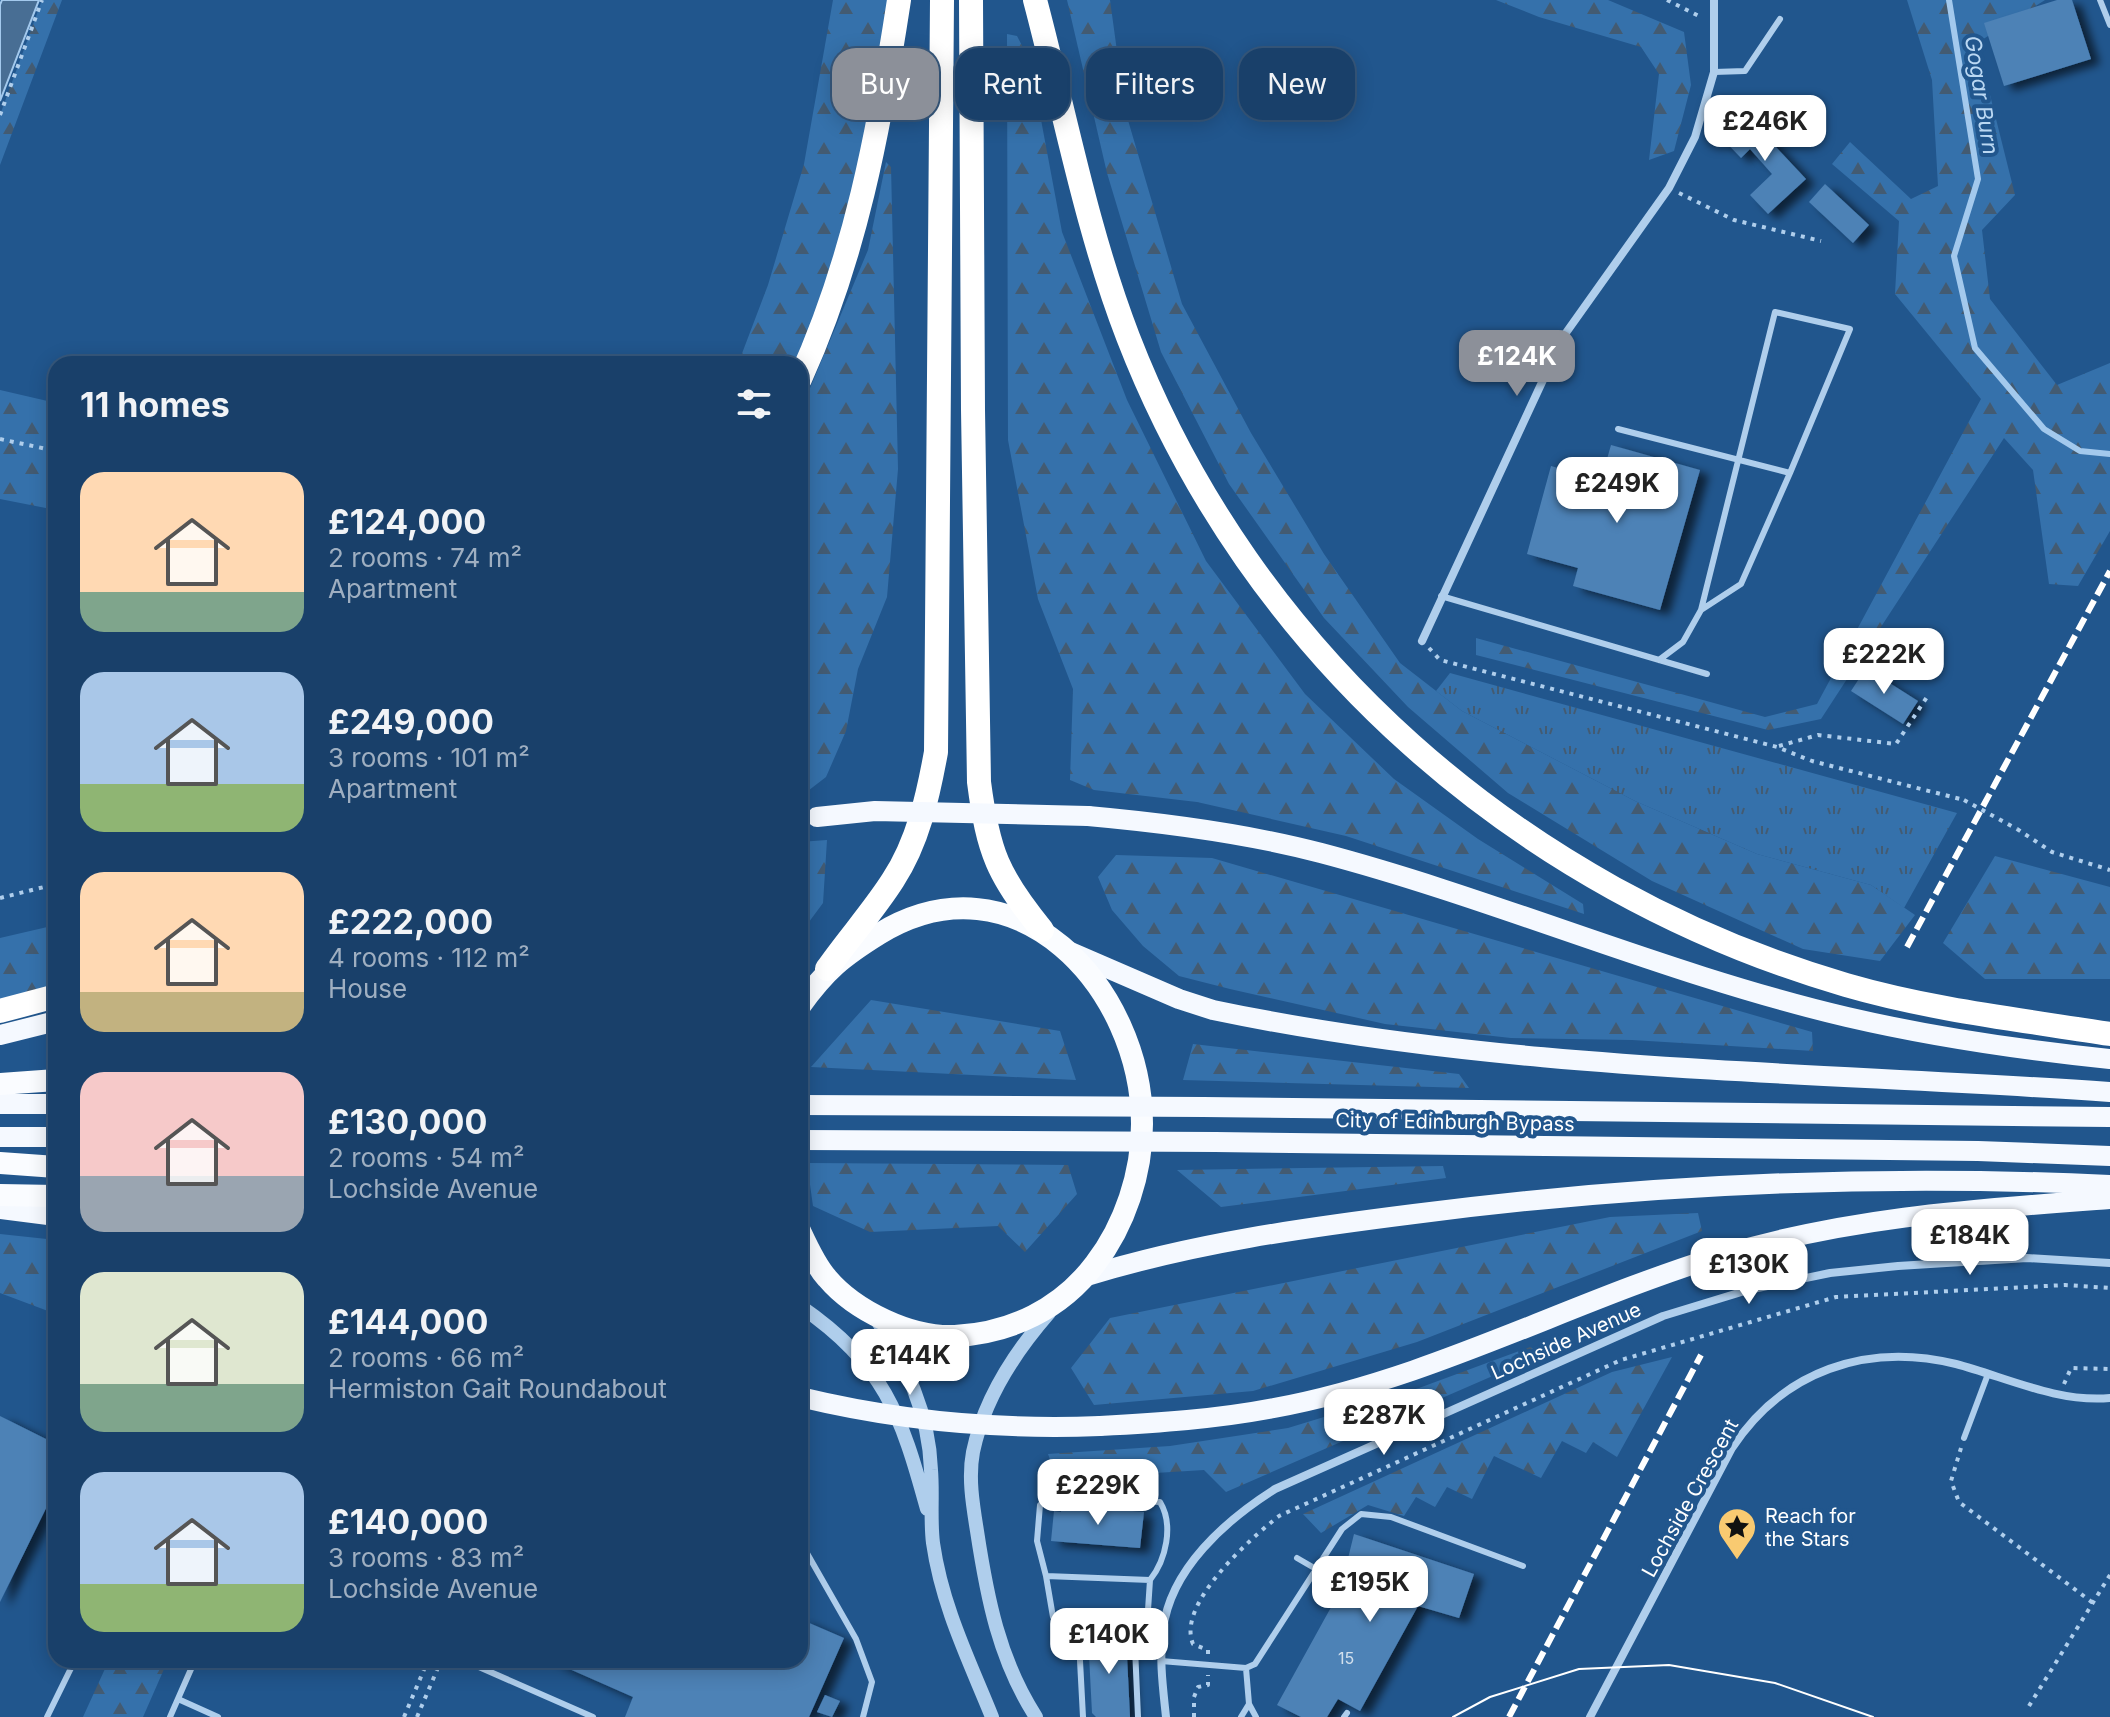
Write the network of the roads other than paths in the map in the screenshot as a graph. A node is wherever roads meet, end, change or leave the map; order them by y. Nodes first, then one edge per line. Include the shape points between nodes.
1 (899, 0) edge
2 (942, 0) edge
3 (971, 0) edge
4 (1035, 0) edge
5 (1714, 0) edge
6 (2100, 0) edge
7 (1780, 19) dead end
8 (2110, 25) edge
9 (1714, 72) junction
10 (808, 359) edge
11 (1618, 429) dead end
12 (1738, 458) junction
13 (1790, 473) junction
14 (1441, 596) junction
15 (1701, 610) junction
16 (1422, 641) road end
17 (1659, 660) junction
18 (1707, 674) dead end
19 (808, 818) edge
20 (1042, 930) junction
21 (1068, 951) junction
22 (825, 971) junction
23 (808, 979) edge
24 (808, 995) edge
25 (48, 998) edge
26 (0, 1011) edge
27 (48, 1023) edge
28 (2110, 1034) edge
29 (0, 1035) edge
30 (2110, 1059) edge
31 (48, 1081) edge
32 (0, 1084) edge
33 (2110, 1092) edge
34 (0, 1104) edge
35 (48, 1104) edge
36 (808, 1105) edge
37 (2110, 1117) edge
38 (0, 1137) edge
39 (48, 1137) edge
40 (808, 1140) edge
41 (2110, 1156) edge
42 (0, 1163) edge
43 (48, 1166) edge
44 (2110, 1185) edge
45 (0, 1195) edge
46 (48, 1196) edge
47 (2110, 1199) edge
48 (0, 1209) edge
49 (48, 1215) edge
50 (808, 1245) edge
51 (2110, 1263) edge
52 (808, 1272) edge
53 (1087, 1276) junction
54 (827, 1279) junction
55 (1062, 1298) junction
56 (808, 1312) edge
57 (875, 1317) junction
58 (1988, 1374) junction
59 (808, 1398) edge
60 (2110, 1398) edge
61 (1964, 1438) road end
62 (932, 1541) junction
63 (808, 1555) edge
64 (1297, 1558) dead end
65 (1523, 1566) dead end
66 (1316, 1569) junction
67 (1046, 1576) junction
68 (1150, 1580) junction
69 (1060, 1622) junction
70 (1078, 1623) junction
71 (1134, 1624) junction
72 (1147, 1625) junction
73 (1163, 1627) junction
74 (1079, 1648) junction
75 (1161, 1661) junction
76 (71, 1668) edge
77 (192, 1668) edge
78 (481, 1668) edge
79 (1246, 1668) junction
80 (178, 1699) junction
81 (1249, 1704) junction
82 (47, 1717) edge
83 (170, 1717) edge
84 (218, 1717) edge
85 (593, 1717) edge
86 (863, 1717) edge
87 (992, 1717) edge
88 (1036, 1717) edge
89 (1083, 1717) edge
90 (1138, 1717) edge
91 (1166, 1717) edge
92 (1241, 1717) edge
93 (1256, 1717) edge
94 (1590, 1717) edge

1 - 10 highway via 875,150 858,218
2 - 22 highway via 936,752 908,852 893,881
3 - 20 highway via 979,782 995,864
4 - 28 highway via 1070,152 1107,279 1150,389 1222,523 1333,672 1397,733 1510,826 1608,886 1702,934 1908,1001
5 - 9 street
6 - 8 lane
7 - 9 lane via 1745,71
9 - 14 street via 1695,137 1669,188 1563,337
11 - 12 lane
12 - 13 lane
12 - 13 lane via 1775,312 1850,329
12 - 15 lane
13 - 15 lane via 1741,584
14 - 16 street
14 - 17 lane
15 - 17 lane via 1683,642
17 - 18 lane
19 - 30 main road, bridge via 875,811 1088,816 1189,828 1318,852 1846,1017
20 - 21 highway
20 - 22 highway via 985,909 927,912 898,922
21 - 33 main road via 1213,1010 1427,1044 1820,1078
21 - 53 highway via 1091,973 1116,1014 1132,1055 1142,1123 1140,1162 1124,1213
22 - 23 highway
22 - 24 highway
25 - 26 highway
27 - 29 main road
31 - 32 highway
34 - 35 main road
36 - 37 main road, City of Edinburgh Bypass, bridge
38 - 39 main road
40 - 41 main road, City of Edinburgh Bypass, bridge
42 - 43 highway
44 - 53 main road via 1821,1182 1605,1193 1270,1233 1184,1249
45 - 46 highway
47 - 59 main road, bridge via 1870,1220 1798,1235 1715,1257 1437,1361 1275,1408 1167,1423 1015,1428 940,1423
48 - 49 main road
50 - 54 highway
51 - 73 street, Lochside Avenue via 2027,1258 1830,1273 1663,1316 1275,1489 1224,1525 1198,1555 1176,1589
52 - 54 highway
53 - 55 highway
54 - 57 highway
55 - 57 highway via 1018,1325 978,1334 920,1333
55 - 88 street via 998,1385 972,1455 972,1499 995,1632
56 - 62 street via 849,1342 887,1392 907,1439
57 - 62 street via 920,1401 931,1468
58 - 60 street, Lochside Crescent via 2060,1394
58 - 61 lane
58 - 94 street, Lochside Crescent via 1924,1358 1862,1358 1800,1380 1773,1399 1732,1448
62 - 87 street via 956,1632
63 - 86 lane via 862,1653 872,1682
64 - 66 lane
65 - 66 lane via 1374,1513 1349,1520
66 - 79 lane via 1263,1655
67 - 68 lane
67 - 68 lane via 1037,1541 1040,1505 1049,1496 1160,1502 1167,1514 1163,1564
67 - 69 lane via 1053,1617
68 - 72 lane
69 - 70 lane
69 - 74 lane
70 - 71 lane
70 - 74 lane
71 - 72 lane
71 - 90 lane
72 - 73 lane
73 - 75 street, Lochside Avenue
74 - 89 lane
75 - 79 lane
75 - 91 street, Lochside Avenue
76 - 82 lane
77 - 80 lane
78 - 85 lane
79 - 81 lane
80 - 83 lane
80 - 84 lane
81 - 92 lane
81 - 93 lane

